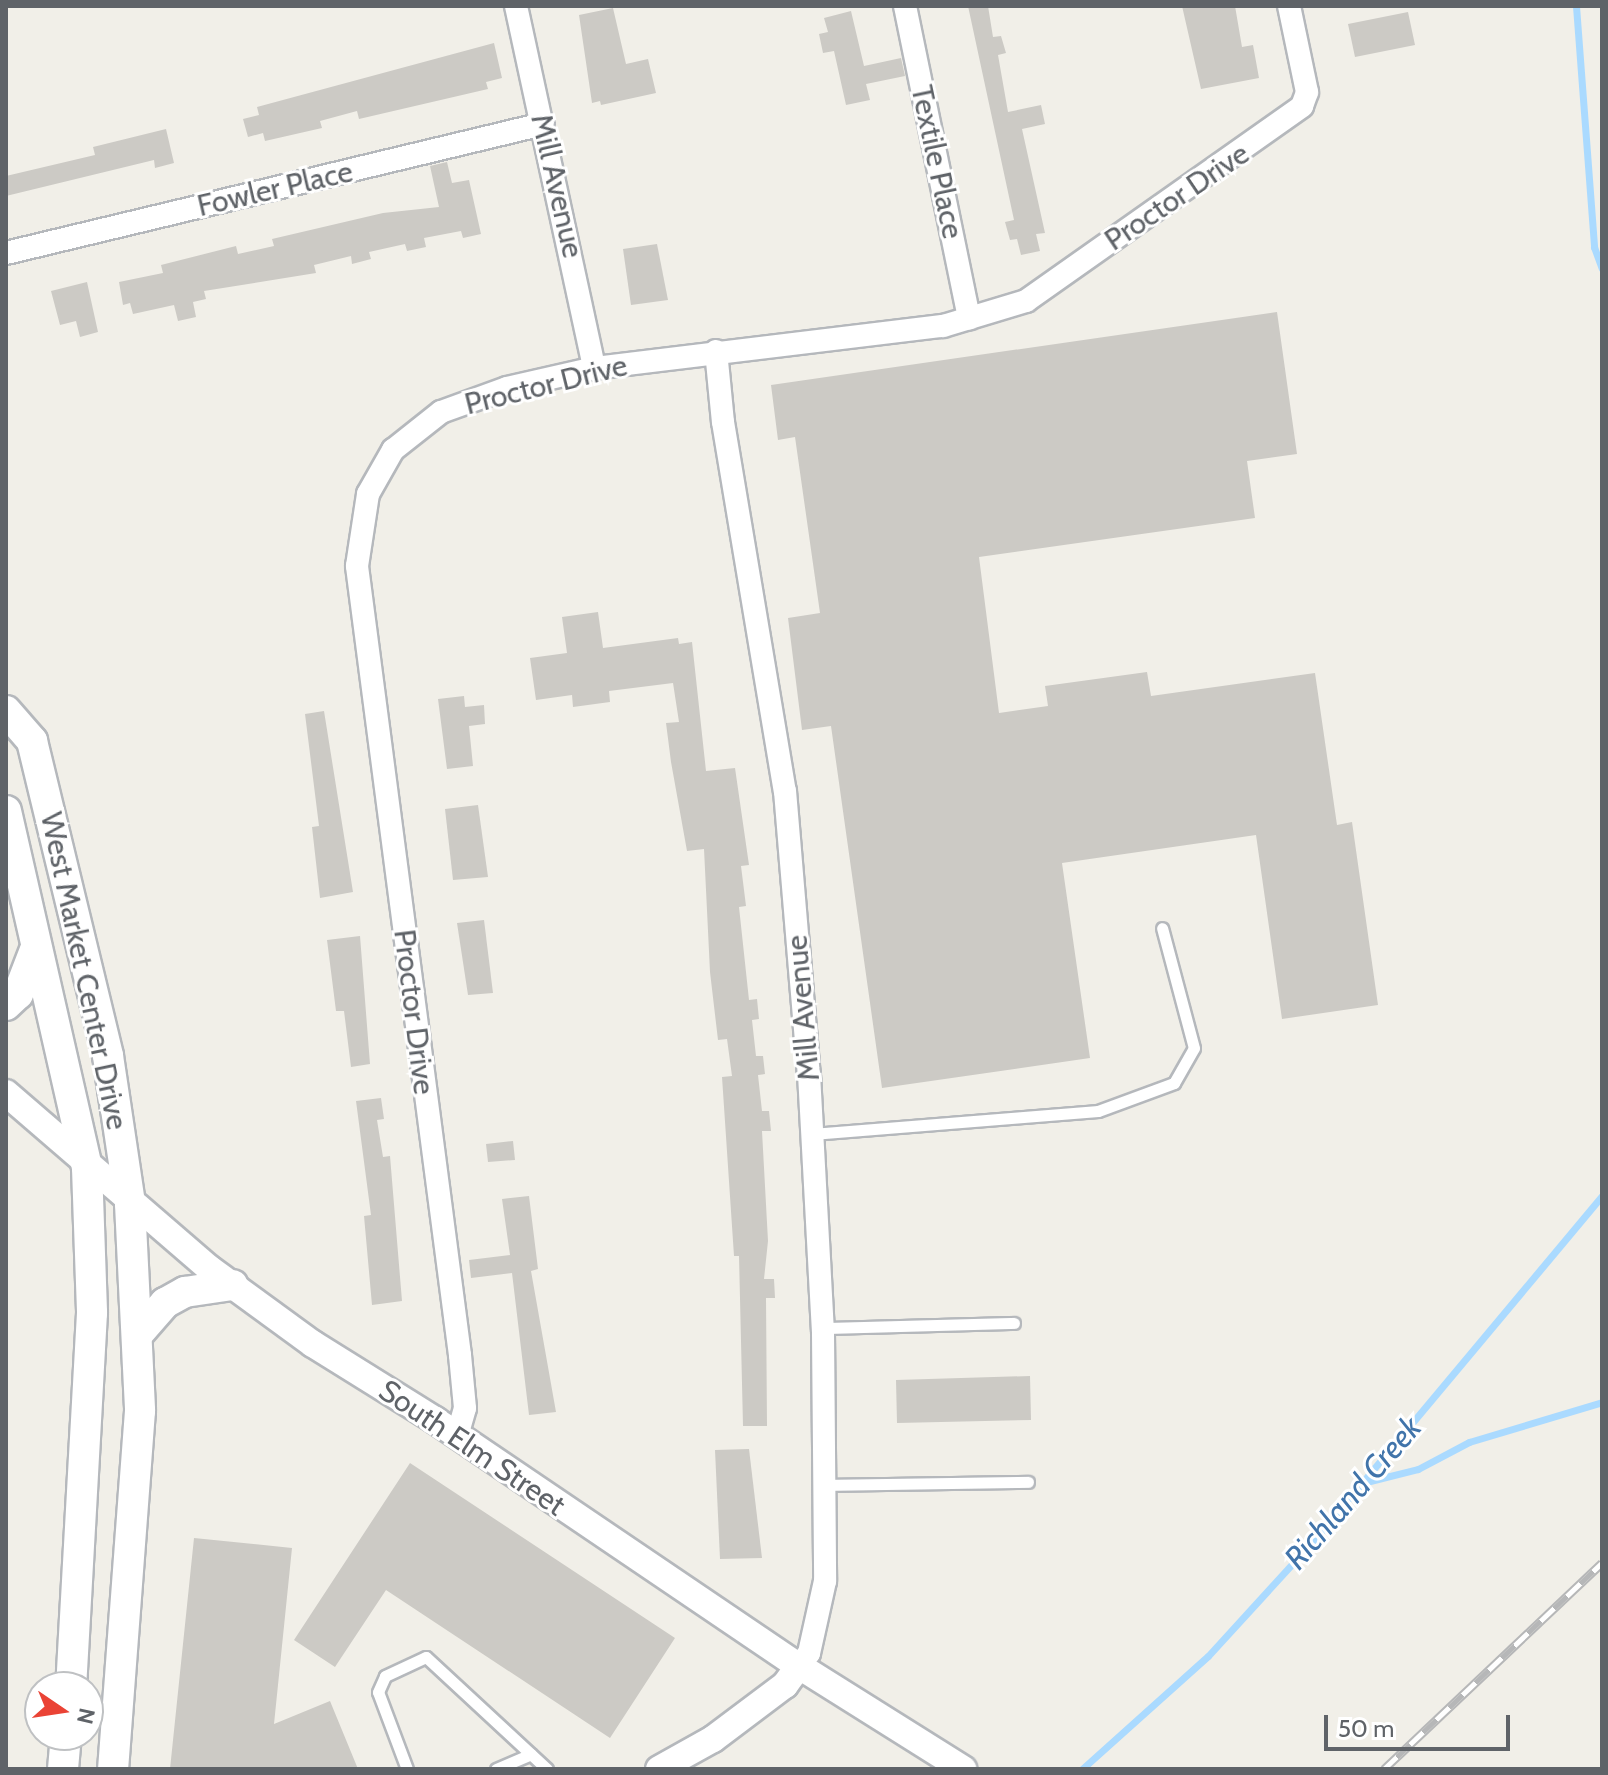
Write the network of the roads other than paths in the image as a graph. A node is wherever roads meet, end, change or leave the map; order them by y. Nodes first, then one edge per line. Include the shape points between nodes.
1 (516, 6) edge
2 (905, 6) edge
3 (1289, 6) edge
4 (543, 124) junction
5 (6, 253) edge
6 (969, 319) junction
7 (716, 351) junction
8 (594, 368) junction
9 (6, 711) edge
10 (6, 811) edge
11 (1162, 928) dead end
12 (36, 947) junction
13 (6, 1005) edge
14 (6, 1093) edge
15 (812, 1134) junction
16 (87, 1168) junction
17 (130, 1204) junction
18 (232, 1285) junction
19 (1014, 1323) dead end
20 (823, 1328) junction
21 (137, 1335) junction
22 (457, 1436) junction
23 (1028, 1482) dead end
24 (826, 1485) junction
25 (799, 1666) junction
26 (72, 1671) edge
27 (531, 1754) junction
28 (113, 1769) edge
29 (407, 1769) edge
30 (496, 1769) edge
31 (547, 1769) edge
32 (659, 1769) edge
33 (963, 1769) edge

1 - 4 street, Mill Avenue
2 - 6 street, Textile Place
3 - 6 street, Proctor Drive via 1305,96 1283,124 1026,301
4 - 5 street, Fowler Place
4 - 8 street, Mill Avenue
6 - 7 street, Proctor Drive
7 - 8 street, Proctor Drive
7 - 15 street, Mill Avenue via 723,422 785,791
8 - 22 street, Proctor Drive via 507,388 441,412 415,428 393,450 368,494 359,535 357,566 371,680 460,1355 465,1408
9 - 17 main road, West Market Center Drive via 32,741 108,1056
10 - 12 main road, West Market Center Drive
11 - 15 lane via 1194,1048 1174,1083 1098,1111
12 - 13 main road via 18,994
12 - 16 main road, West Market Center Drive
14 - 16 street, South Elm Street
15 - 20 street, Mill Avenue
16 - 17 street, South Elm Street
16 - 26 main road, West Market Center Drive via 92,1313
17 - 18 street, South Elm Street
17 - 21 main road, West Market Center Drive
18 - 21 main road via 185,1292 165,1303
18 - 22 street, South Elm Street
19 - 20 lane
20 - 24 street, Mill Avenue
21 - 28 main road, West Market Center Drive via 140,1411
22 - 25 street, South Elm Street
23 - 24 lane
24 - 25 street, Mill Avenue via 820,1614 809,1653
25 - 32 street via 785,1685 713,1739
25 - 33 street, South Elm Street
27 - 29 lane via 426,1657 385,1676 378,1692
27 - 30 lane
27 - 31 lane

